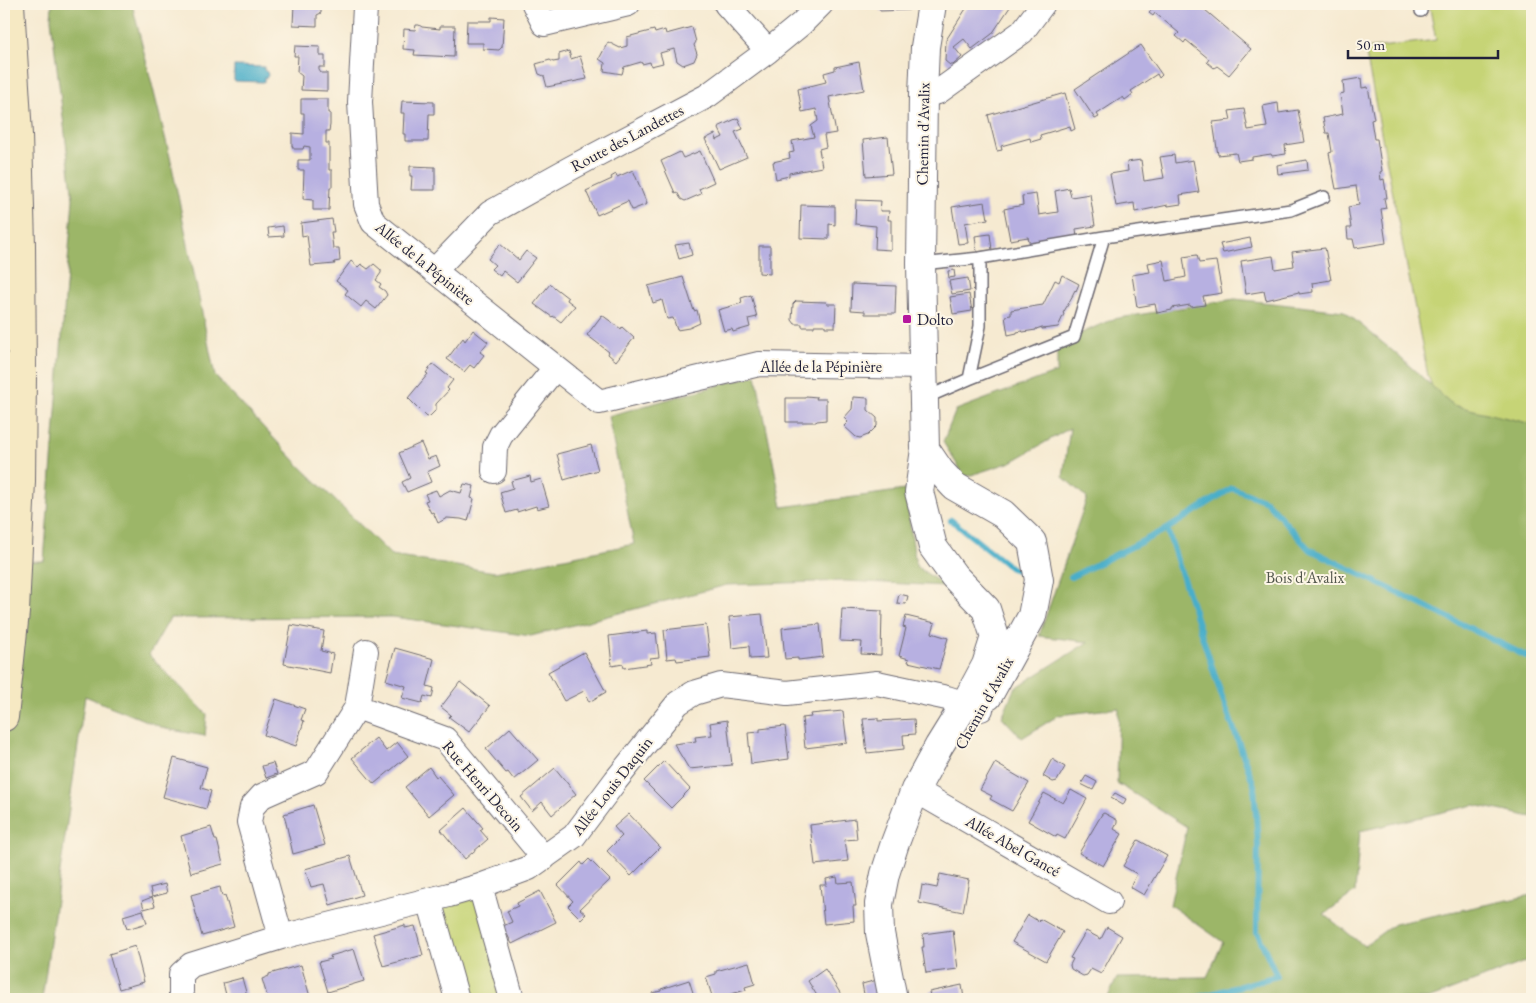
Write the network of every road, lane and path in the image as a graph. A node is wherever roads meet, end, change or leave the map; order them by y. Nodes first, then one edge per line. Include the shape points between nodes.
1 (10, 4) edge
2 (368, 4) edge
3 (534, 4) edge
4 (628, 4) edge
5 (726, 4) edge
6 (821, 4) edge
7 (932, 4) edge
8 (1043, 4) edge
9 (768, 51) junction
10 (923, 96) junction
11 (1324, 197) dead end
12 (1104, 237) junction
13 (980, 258) junction
14 (921, 264) junction
15 (434, 271) junction
16 (923, 367) junction
17 (555, 368) junction
18 (969, 379) junction
19 (924, 399) junction
20 (925, 450) junction
21 (494, 470) dead end
22 (366, 651) dead end
23 (973, 706) junction
24 (357, 707) junction
25 (4, 717) edge
26 (923, 795) junction
27 (544, 858) junction
28 (480, 886) junction
29 (429, 900) junction
30 (1109, 902) dead end
31 (281, 937) junction
32 (183, 999) edge
33 (457, 999) edge
34 (512, 999) edge
35 (893, 999) edge
36 (906, 999) edge

1 - 25 main road via 18,135 22,374 15,612
2 - 15 street, Allée de la Pépinière via 360,102 366,204 372,222
3 - 4 street via 544,24
5 - 9 street
6 - 9 street, Route des Landettes
7 - 10 street, Chemin d'Avalix
8 - 10 street via 1022,32 938,92
9 - 15 street, Route des Landettes via 707,96 490,213
10 - 14 street, Chemin d'Avalix
11 - 12 lane via 1291,210
12 - 13 lane
12 - 18 lane via 1074,337
13 - 14 lane
13 - 18 lane via 980,326
14 - 16 street, Chemin d'Avalix
15 - 17 street, Allée de la Pépinière
16 - 17 street, Allée de la Pépinière via 758,364 599,402
16 - 19 street, Chemin d'Avalix
17 - 21 street via 501,435 495,447
18 - 19 lane
19 - 20 street, Chemin d'Avalix
20 - 23 street, Chemin d'Avalix via 919,492 933,547 954,576 986,609 995,637
20 - 23 street, Chemin d'Avalix via 954,486 1003,514 1032,542 1039,580 1032,616 1006,666
22 - 24 street
23 - 26 street, Chemin d'Avalix
23 - 27 street, Allée Louis Daquin via 877,683 787,693 721,685 694,693 678,703 574,836
24 - 27 street, Rue Henri Decoin via 444,739
24 - 31 street via 316,772 262,796 252,807 249,822
26 - 30 street, Allée Abel Gancé
26 - 35 street, Chemin d'Avalix via 895,843 879,904 880,933
26 - 36 street, Chemin d'Avalix via 895,886 893,908 894,936
27 - 28 street, Allée Louis Daquin via 530,868
28 - 29 street, Allée Louis Daquin
28 - 34 street
29 - 31 street, Allée Louis Daquin
29 - 33 street
31 - 32 street, Allée Louis Daquin via 191,965 181,974

